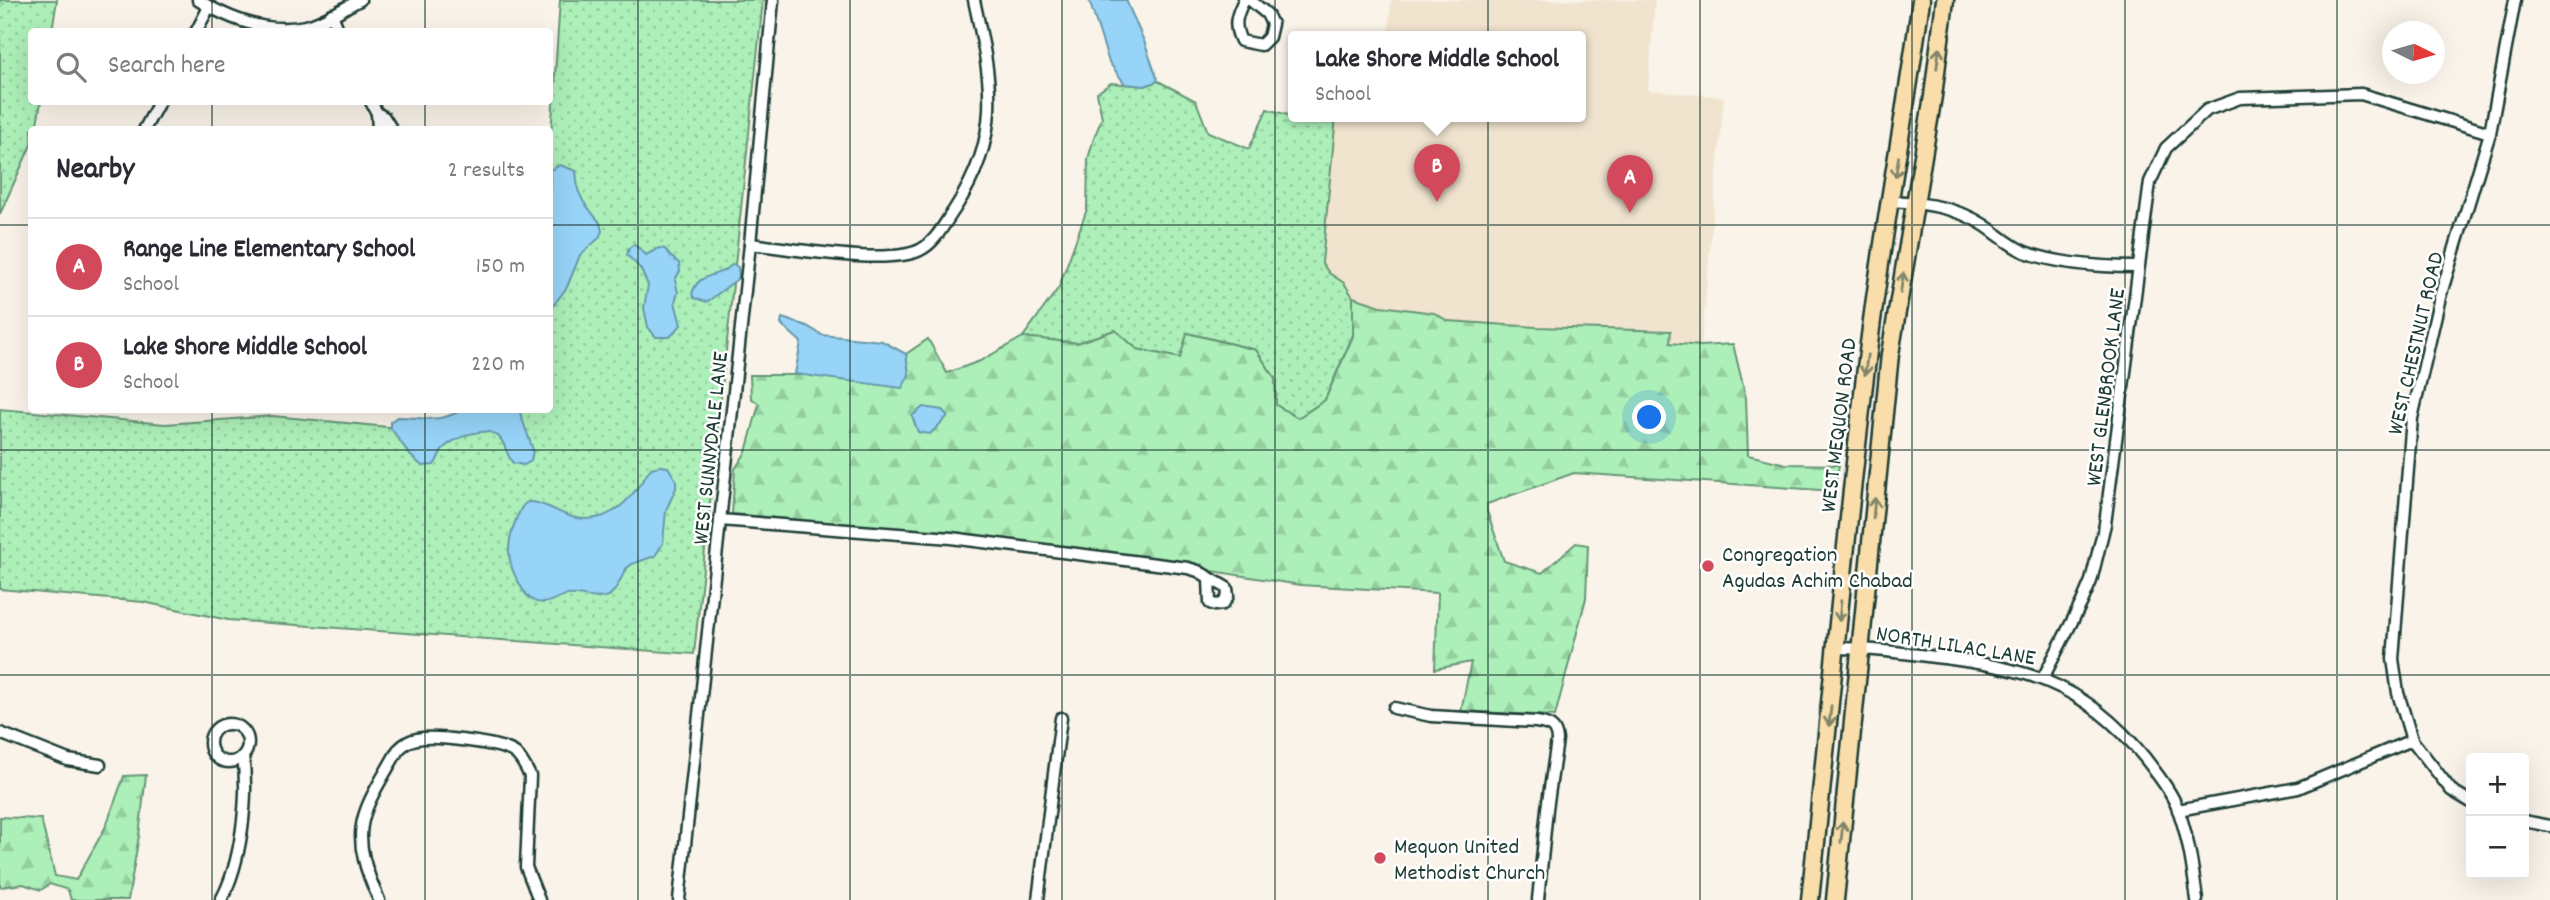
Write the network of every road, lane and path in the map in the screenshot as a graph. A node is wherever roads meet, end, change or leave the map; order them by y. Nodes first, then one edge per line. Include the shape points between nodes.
1 (198, 0) edge
2 (359, 0) edge
3 (773, 0) edge
4 (974, 0) edge
5 (1244, 0) edge
6 (1250, 0) edge
7 (1921, 0) edge
8 (1945, 0) edge
9 (2515, 0) edge
10 (209, 7) junction
11 (332, 14) junction
12 (198, 28) edge
13 (337, 28) edge
14 (157, 105) edge
15 (373, 105) edge
16 (377, 113) junction
17 (146, 126) edge
18 (378, 126) edge
19 (390, 126) edge
20 (2490, 133) junction
21 (1891, 201) junction
22 (1914, 203) junction
23 (750, 244) junction
24 (2137, 267) junction
25 (720, 520) junction
26 (1209, 579) dead end
27 (1837, 648) junction
28 (1862, 648) junction
29 (2043, 678) junction
30 (1394, 708) dead end
31 (1061, 718) dead end
32 (0, 733) edge
33 (2412, 740) junction
34 (243, 757) dead end
35 (100, 765) dead end
36 (2466, 800) edge
37 (2178, 810) junction
38 (2529, 822) edge
39 (2550, 825) edge
40 (221, 900) edge
41 (379, 900) edge
42 (540, 900) edge
43 (679, 900) edge
44 (1038, 900) edge
45 (1538, 900) edge
46 (1810, 900) edge
47 (1835, 900) edge
48 (2197, 900) edge

1 - 10 street
2 - 11 street
3 - 23 street, WEST SUNNYDALE LANE
4 - 23 street via 989,67 990,124 970,185 934,241 919,251 874,257
5 - 6 street via 1235,19 1236,31 1241,41 1261,45 1272,24
7 -> 21 main road, WEST MEQUON ROAD
22 -> 8 main road, WEST MEQUON ROAD
9 - 20 street, WEST CHESTNUT ROAD
10 - 11 street via 240,22 284,27 307,26
10 - 12 street
11 - 13 street
14 - 17 street
15 - 16 street
16 - 18 street
16 - 19 street
20 - 24 street, WEST GLENBROOK LANE via 2361,94 2240,98 2207,110 2166,148 2150,182
20 - 33 street, WEST CHESTNUT ROAD via 2440,297 2413,418 2393,659
21 - 22 street
21 -> 27 main road, WEST MEQUON ROAD via 1850,503
22 - 24 street via 1957,212 2023,251 2040,256 2101,267
28 -> 22 main road, WEST MEQUON ROAD via 1890,354
23 - 25 street, WEST SUNNYDALE LANE
24 - 29 street, WEST GLENBROOK LANE via 2105,524 2091,581
25 - 26 street via 951,538 1188,568
25 - 43 street, WEST SUNNYDALE LANE
27 - 28 street, NORTH LILAC LANE
27 -> 46 main road, WEST MEQUON ROAD
28 - 29 street, NORTH LILAC LANE via 1994,666
47 -> 28 main road, WEST MEQUON ROAD
29 - 37 street, NORTH LILAC LANE via 2095,707 2129,738
30 - 45 street via 1431,716 1553,727 1557,740
31 - 44 street
32 - 35 street via 68,760
33 - 36 street via 2451,789
33 - 37 street via 2298,788
34 - 40 street via 246,773 238,860
37 - 48 street, NORTH LILAC LANE
38 - 39 street
41 - 42 street via 360,849 366,808 398,750 405,743 428,738 495,744 515,753 524,764 530,776 526,867

